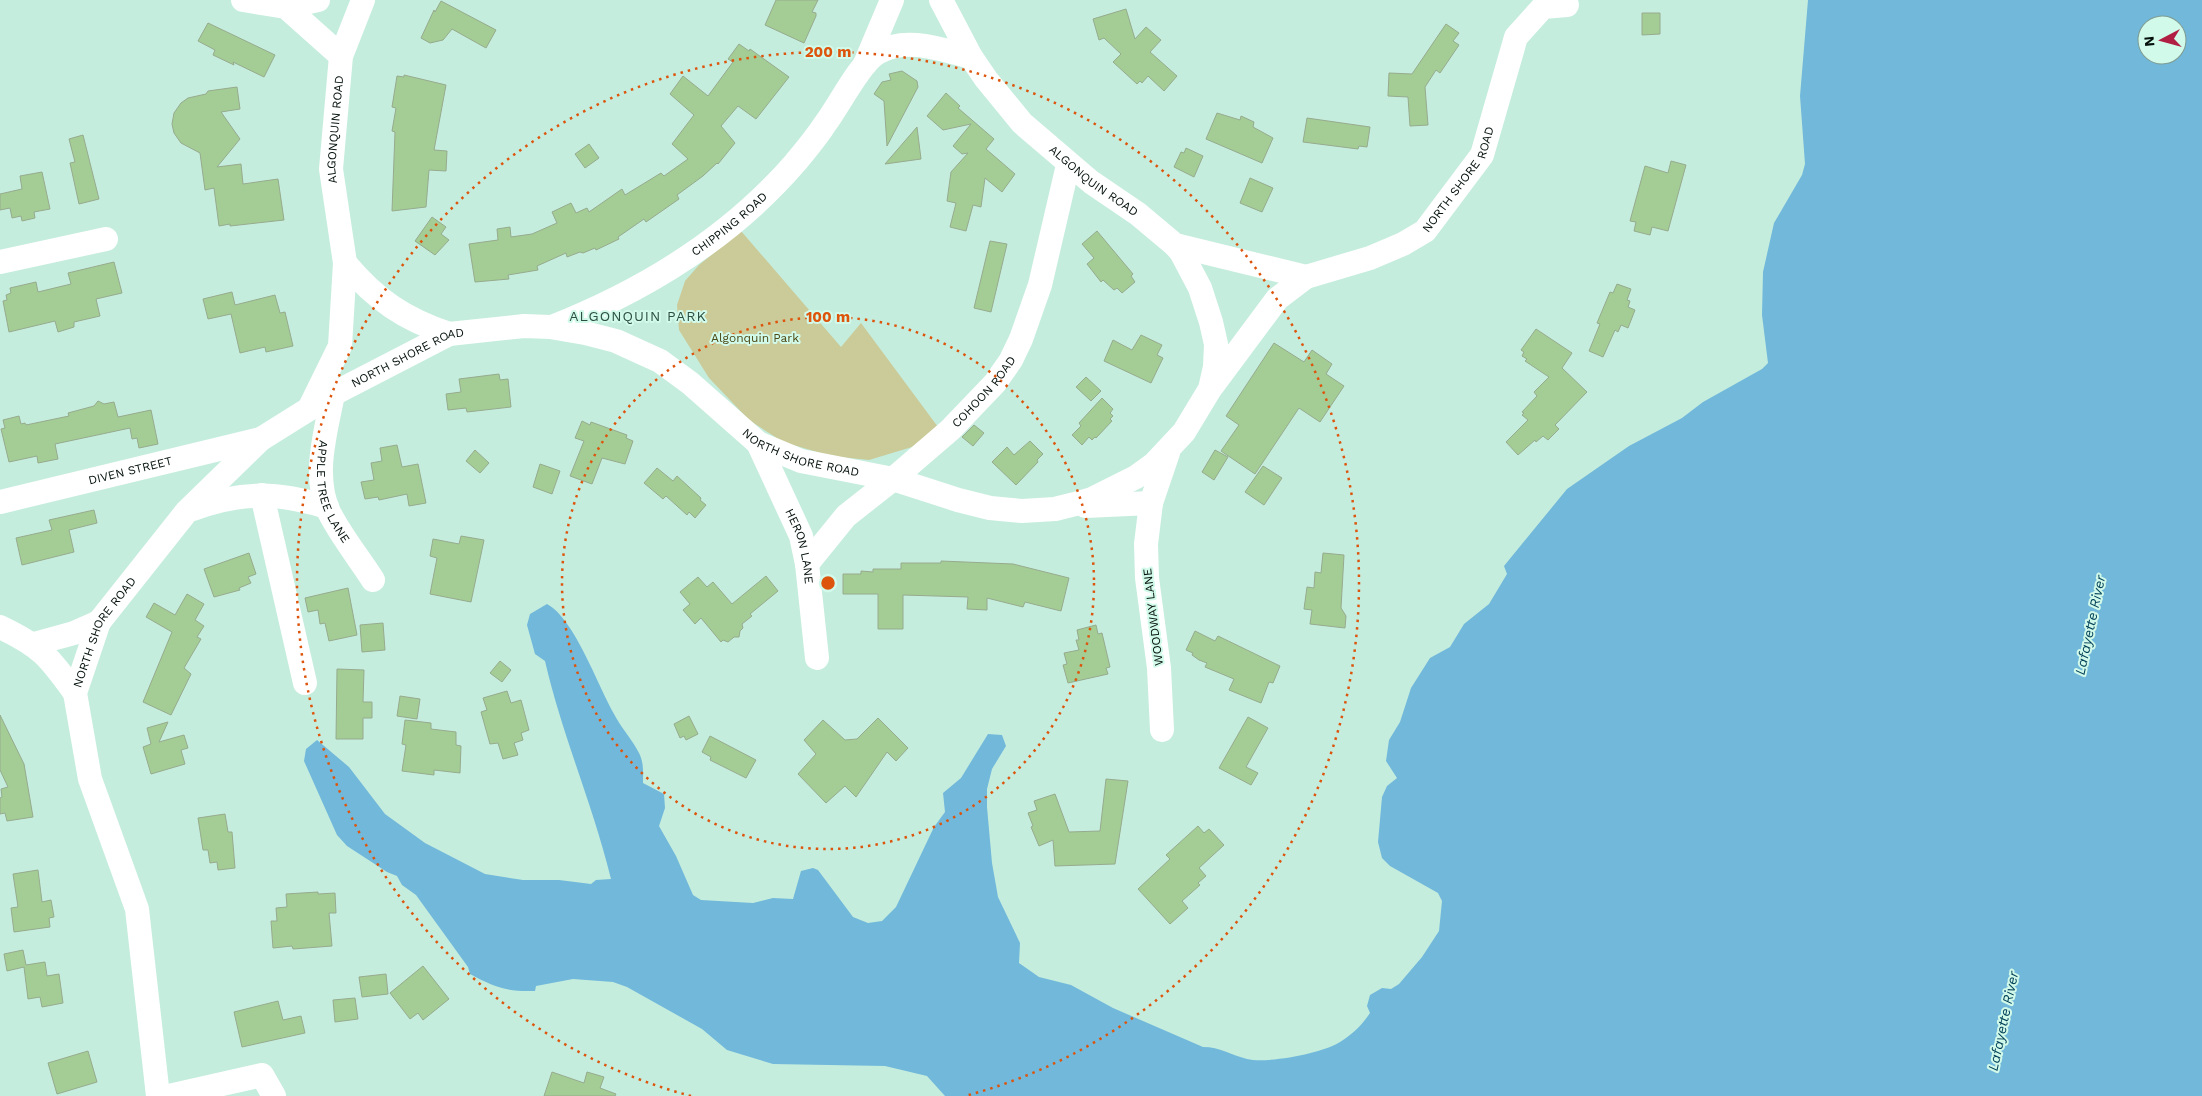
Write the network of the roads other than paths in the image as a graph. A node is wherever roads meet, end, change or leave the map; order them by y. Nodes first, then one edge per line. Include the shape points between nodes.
1 (243, 0) edge
2 (318, 0) edge
3 (363, 0) edge
4 (892, 0) edge
5 (941, 0) edge
6 (1567, 5) dead end
7 (286, 6) junction
8 (342, 56) junction
9 (971, 56) junction
10 (864, 66) junction
11 (1068, 165) junction
12 (106, 239) dead end
13 (1175, 245) junction
14 (0, 262) edge
15 (345, 263) junction
16 (1306, 277) junction
17 (550, 327) junction
18 (449, 334) junction
19 (1210, 389) junction
20 (333, 394) junction
21 (309, 409) junction
22 (261, 439) junction
23 (758, 443) junction
24 (1170, 449) junction
25 (893, 479) junction
26 (262, 495) junction
27 (0, 502) edge
28 (1151, 503) junction
29 (1075, 504) junction
30 (328, 507) junction
31 (187, 511) junction
32 (807, 564) junction
33 (373, 580) dead end
34 (99, 622) junction
35 (0, 627) edge
36 (34, 644) junction
37 (817, 658) dead end
38 (305, 683) dead end
39 (75, 693) junction
40 (1162, 730) dead end
41 (158, 1096) edge
42 (169, 1096) edge
43 (274, 1096) edge

1 - 7 street
2 - 7 street
3 - 8 street, ALGONQUIN ROAD
4 - 10 street, CHIPPING ROAD
5 - 9 street, ALGONQUIN ROAD
6 - 16 street, NORTH SHORE ROAD via 1543,7 1516,37 1482,155 1425,231 1370,258
7 - 8 street
8 - 15 street, ALGONQUIN ROAD via 331,169
9 - 10 street, CHIPPING ROAD via 913,44 878,52
9 - 11 street, ALGONQUIN ROAD via 1022,123
10 - 17 street, CHIPPING ROAD via 825,125 794,163 731,225 691,255 632,291
11 - 13 street, ALGONQUIN ROAD via 1138,214
11 - 25 street, COHOON ROAD via 1040,285 1011,360 995,383 950,430
12 - 14 street
13 - 16 street, ALGONQUIN ROAD
13 - 19 street, NORTH SHORE ROAD via 1200,288 1212,322 1216,352
15 - 18 street via 379,299 404,316
15 - 21 street, ALGONQUIN ROAD via 340,346
16 - 19 street, NORTH SHORE ROAD via 1277,299
17 - 18 street, NORTH SHORE ROAD via 524,326
17 - 23 street, NORTH SHORE ROAD via 616,341 660,361
18 - 20 street, NORTH SHORE ROAD
19 - 24 street, NORTH SHORE ROAD
20 - 21 street, NORTH SHORE ROAD
20 - 30 street, APPLE TREE LANE via 322,464
21 - 22 street, NORTH SHORE ROAD
22 - 27 street, DIVEN STREET
22 - 31 street, NORTH SHORE ROAD
23 - 25 street, NORTH SHORE ROAD via 801,461
23 - 32 street, HERON LANE via 798,528
24 - 28 street, WOODWAY LANE
24 - 29 street, NORTH SHORE ROAD via 1136,477
25 - 29 street, NORTH SHORE ROAD via 990,508 1022,511
25 - 32 street, COHOON ROAD via 846,516
26 - 30 street via 300,498
26 - 31 street via 215,501
26 - 38 street
28 - 29 street
28 - 40 street, WOODWAY LANE via 1146,578 1159,668
30 - 33 street, APPLE TREE LANE
31 - 34 street, NORTH SHORE ROAD
32 - 37 street, HERON LANE
34 - 36 street
34 - 39 street, NORTH SHORE ROAD
35 - 36 street
36 - 39 street via 49,658
39 - 41 street, NORTH SHORE ROAD via 90,779 137,909
42 - 43 street via 262,1075

